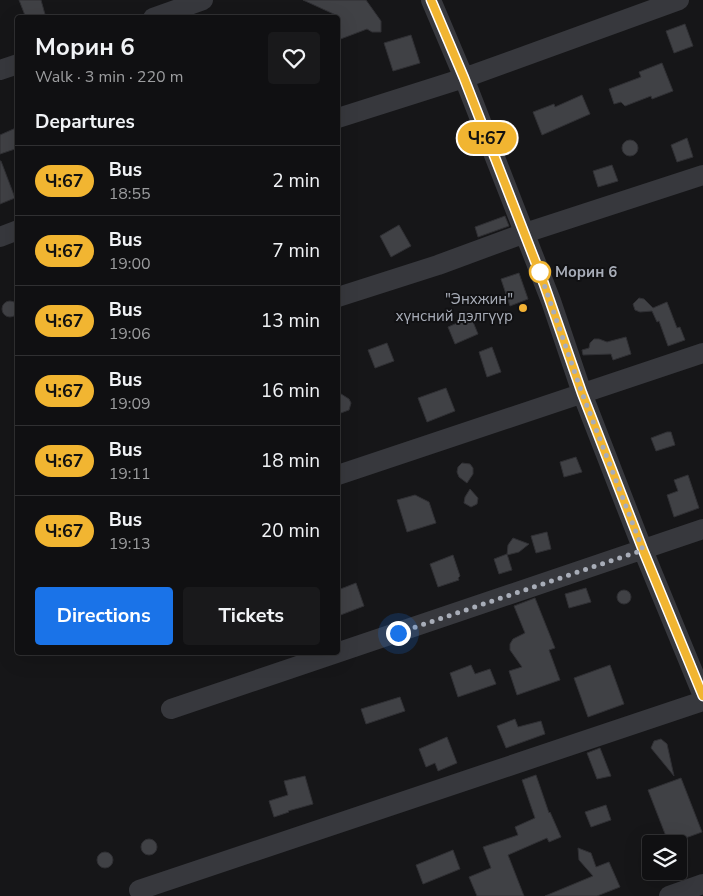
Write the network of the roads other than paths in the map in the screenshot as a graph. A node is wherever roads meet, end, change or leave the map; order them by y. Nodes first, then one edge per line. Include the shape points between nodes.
1 (203, 0) edge
2 (431, 0) edge
3 (679, 0) edge
4 (161, 15) edge
5 (15, 65) edge
6 (0, 70) edge
7 (464, 78) junction
8 (340, 117) edge
9 (703, 175) edge
10 (15, 231) edge
11 (525, 233) junction
12 (0, 237) edge
13 (340, 297) edge
14 (703, 353) edge
15 (582, 393) junction
16 (340, 474) edge
17 (703, 529) edge
18 (643, 550) junction
19 (340, 652) edge
20 (331, 655) edge
21 (703, 696) edge
22 (703, 700) edge
23 (171, 709) dead end
24 (703, 884) edge
25 (139, 890) dead end
26 (669, 896) edge

1 - 4 street
2 - 7 street
3 - 7 street
5 - 6 street
7 - 8 street
7 - 11 street
9 - 11 street
10 - 12 street
11 - 13 street
11 - 15 street
14 - 15 street
15 - 16 street
15 - 18 street
17 - 18 street
18 - 19 street
18 - 21 street
20 - 23 street
22 - 25 street
24 - 26 street

